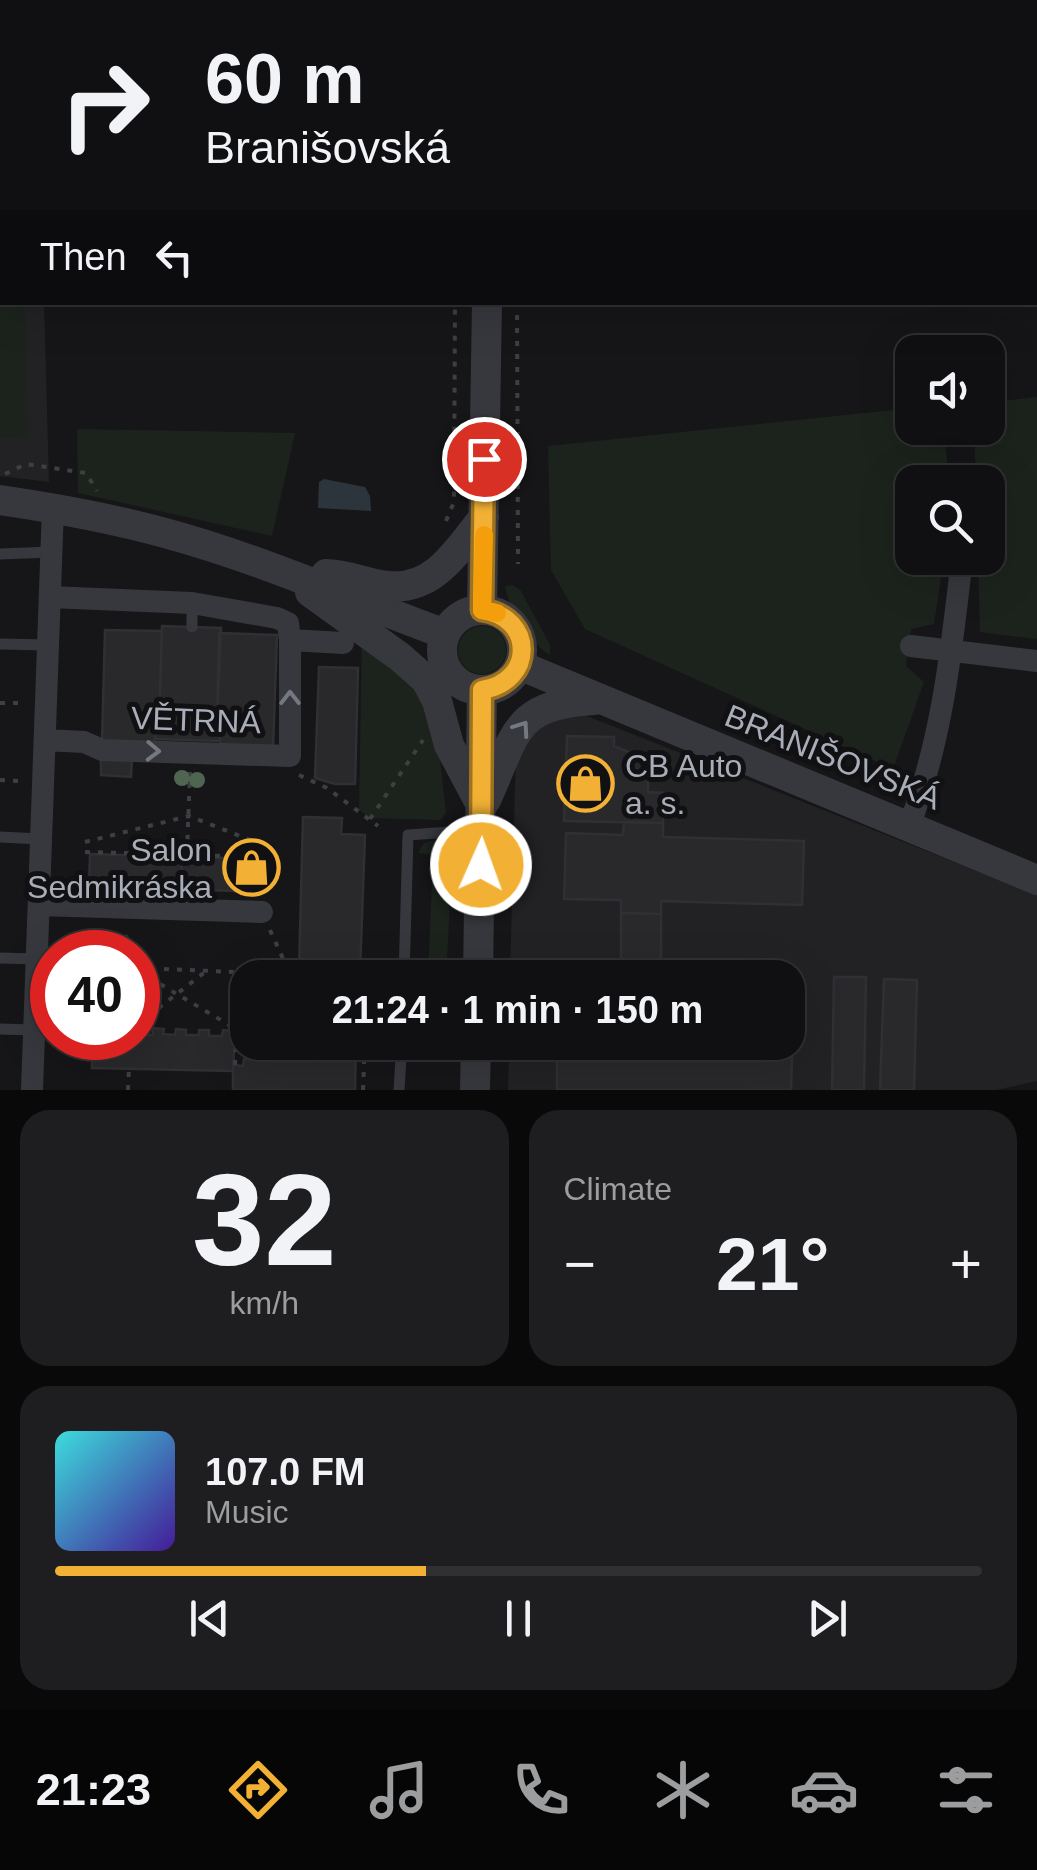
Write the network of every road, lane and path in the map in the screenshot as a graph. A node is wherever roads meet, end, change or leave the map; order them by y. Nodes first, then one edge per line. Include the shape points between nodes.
1 (455, 305) edge
2 (487, 305) edge
3 (517, 305) edge
4 (57, 468) dead end
5 (0, 474) edge
6 (0, 500) edge
7 (53, 507) junction
8 (484, 516) junction
9 (443, 530) dead end
10 (52, 552) junction
11 (0, 554) edge
12 (518, 564) dead end
13 (275, 569) junction
14 (960, 575) edge
15 (50, 597) junction
16 (482, 610) junction
17 (445, 634) junction
18 (290, 640) junction
19 (343, 643) dead end
20 (0, 644) edge
21 (48, 645) junction
22 (911, 646) dead end
23 (951, 651) junction
24 (1037, 661) edge
25 (519, 665) junction
26 (482, 690) junction
27 (602, 699) junction
28 (0, 703) edge
29 (20, 703) dead end
30 (432, 726) dead end
31 (45, 740) junction
32 (190, 753) junction
33 (290, 756) junction
34 (0, 780) edge
35 (18, 780) dead end
36 (189, 816) junction
37 (370, 819) junction
38 (482, 819) junction
39 (378, 826) dead end
40 (909, 826) junction
41 (0, 838) edge
42 (41, 839) junction
43 (85, 842) dead end
44 (85, 852) dead end
45 (187, 855) junction
46 (264, 857) junction
47 (1037, 880) edge
48 (262, 904) junction
49 (40, 905) junction
50 (38, 930) edge
51 (0, 958) edge
52 (30, 959) edge
53 (284, 960) edge
54 (405, 960) edge
55 (478, 960) edge
56 (160, 970) edge
57 (207, 971) junction
58 (230, 972) edge
59 (160, 983) edge
60 (176, 994) junction
61 (160, 1007) edge
62 (230, 1025) edge
63 (0, 1029) edge
64 (30, 1030) edge
65 (33, 1060) edge
66 (234, 1060) edge
67 (364, 1060) edge
68 (401, 1060) edge
69 (476, 1060) edge
70 (234, 1065) dead end
71 (129, 1068) dead end
72 (32, 1090) edge
73 (128, 1090) edge
74 (363, 1090) edge
75 (399, 1090) edge
76 (475, 1090) edge

1 - 9 path via 454,502
2 - 8 street
3 - 12 path
4 - 5 path via 26,464
6 - 7 street
7 - 10 street
7 - 13 street via 165,533
8 - 13 street via 441,571 408,586
8 - 16 street
10 - 11 lane
10 - 15 street
13 - 17 street
13 - 38 street via 426,680
14 - 23 street
15 - 18 street via 277,618 288,623
15 - 21 street
16 - 17 street via 460,616
16 - 25 street via 514,625
17 - 26 street via 446,669 464,686
18 - 19 street
33 -> 18 street, VĚTRNÁ
20 - 21 lane
21 - 31 street
22 - 23 street
23 - 24 street
23 - 40 street
25 - 26 street via 502,685
25 - 27 street, BRANIŠOVSKÁ
26 - 38 street
38 -> 27 street, BRANIŠOVSKÁ via 518,726 560,701
27 - 40 street, BRANIŠOVSKÁ
28 - 29 path
30 - 37 path
31 -> 32 street, VĚTRNÁ
31 - 42 street
32 - 33 street, VĚTRNÁ
32 - 36 path
33 - 37 path via 289,770
34 - 35 path
36 - 43 path
36 - 45 path
36 - 46 path via 263,845
37 - 39 path
38 - 54 lane via 408,835
38 - 55 street
40 - 47 street, BRANIŠOVSKÁ
41 - 42 lane
42 - 49 street
44 - 45 path
45 - 46 path
46 - 48 path
48 - 49 street
48 - 53 path
49 - 50 street
51 - 52 lane
56 - 57 path
57 - 58 path
57 - 60 path
59 - 60 path
60 - 61 path
60 - 62 path
63 - 64 lane
65 - 72 street
66 - 70 path
67 - 74 path
68 - 75 lane
69 - 76 street
71 - 73 path

